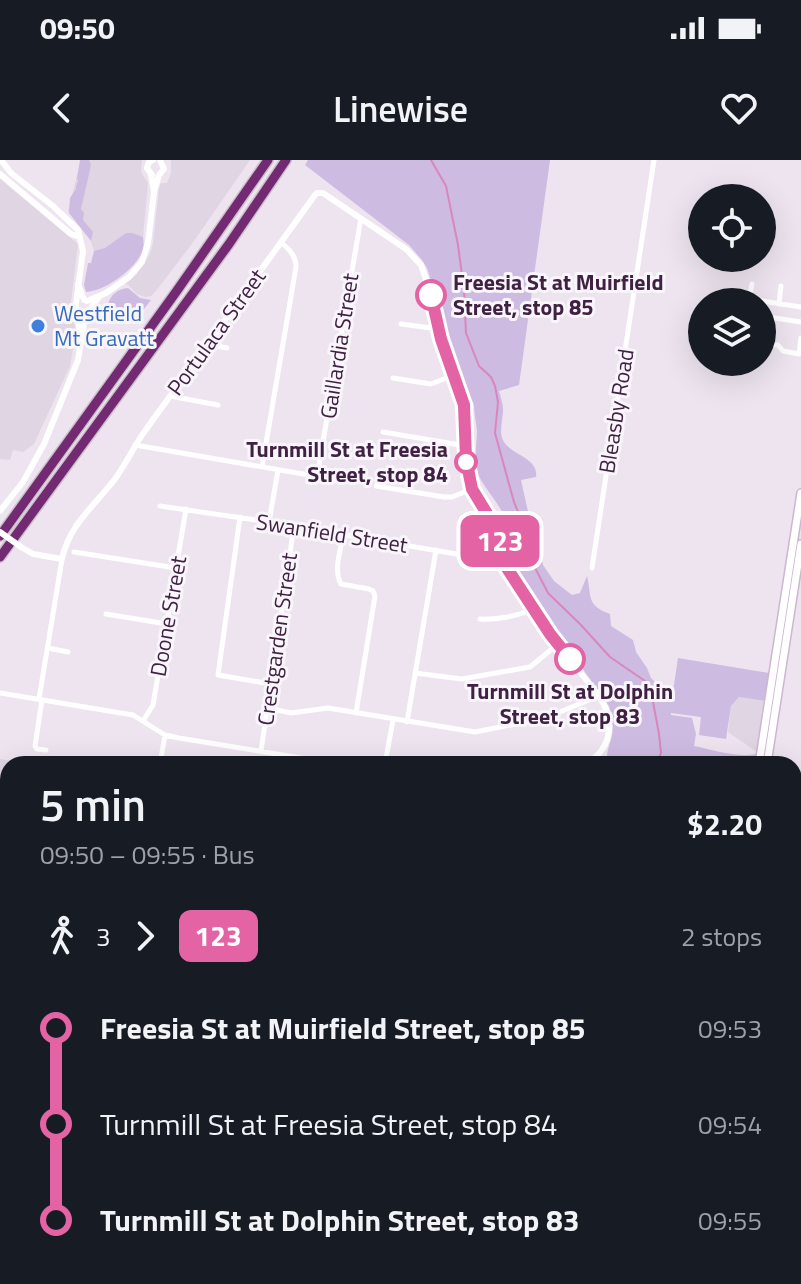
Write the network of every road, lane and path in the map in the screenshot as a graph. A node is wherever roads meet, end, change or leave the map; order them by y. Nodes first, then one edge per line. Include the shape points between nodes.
1 (1, 160) edge
2 (156, 160) edge
3 (268, 160) edge
4 (286, 160) edge
5 (654, 160) edge
6 (0, 174) edge
7 (155, 175) junction
8 (361, 218) junction
9 (80, 237) junction
10 (281, 243) junction
11 (752, 284) dead end
12 (781, 286) dead end
13 (85, 303) junction
14 (779, 304) junction
15 (801, 307) edge
16 (81, 317) junction
17 (776, 318) edge
18 (801, 322) edge
19 (401, 324) dead end
20 (437, 327) junction
21 (801, 338) edge
22 (207, 344) junction
23 (776, 345) edge
24 (227, 348) dead end
25 (454, 375) junction
26 (393, 378) dead end
27 (170, 396) junction
28 (218, 405) dead end
29 (383, 432) dead end
30 (135, 445) junction
31 (466, 446) junction
32 (262, 467) junction
33 (278, 470) junction
34 (376, 486) dead end
35 (472, 489) junction
36 (801, 493) edge
37 (160, 506) dead end
38 (186, 509) junction
39 (0, 511) edge
40 (240, 517) junction
41 (269, 522) junction
42 (294, 526) junction
43 (0, 534) edge
44 (343, 534) junction
45 (799, 541) edge
46 (436, 550) junction
47 (74, 552) dead end
48 (0, 557) edge
49 (62, 559) junction
50 (503, 562) junction
51 (176, 568) junction
52 (592, 568) dead end
53 (533, 609) junction
54 (106, 614) dead end
55 (480, 619) dead end
56 (167, 624) junction
57 (558, 644) junction
58 (48, 648) junction
59 (68, 652) dead end
60 (415, 673) junction
61 (271, 684) junction
62 (0, 693) edge
63 (599, 696) junction
64 (41, 700) junction
65 (268, 708) junction
66 (356, 713) junction
67 (393, 720) junction
68 (143, 721) junction
69 (407, 722) junction
70 (165, 735) junction
71 (46, 750) dead end
72 (261, 751) junction
73 (161, 756) edge
74 (291, 756) edge
75 (386, 756) edge
76 (596, 756) edge
77 (760, 756) edge
78 (768, 756) edge

1 - 9 street via 74,225
2 - 7 street via 147,168
2 - 7 street via 164,169
3 - 43 highway
4 - 48 highway
5 - 52 street, Bleasby Road
6 - 9 street
7 - 13 street via 142,262 129,277
8 - 10 street, Portulaca Street via 321,192
8 - 20 street via 421,265
8 - 33 street, Gaillardia Street via 319,465 309,475
9 - 13 street via 83,251 75,296
10 - 22 street, Portulaca Street
10 - 32 street via 295,257 296,267
11 - 14 street via 749,299
12 - 14 street
13 - 16 street via 75,311
13 - 16 street via 92,313
14 - 15 street
16 - 39 street via 78,360 44,444
17 - 18 street
19 - 20 street
20 - 25 street
21 - 23 street via 799,354
22 - 24 street
22 - 27 street, Portulaca Street
25 - 26 street via 431,384
25 - 31 street via 464,405
27 - 28 street
27 - 30 street, Portulaca Street
29 - 31 street
30 - 32 street
30 - 49 street, Portulaca Street via 69,535
31 - 35 street
32 - 33 street
33 - 41 street
34 - 35 street via 444,497
35 - 50 street via 497,530
36 - 45 main road
37 - 38 street, Swanfield Street
38 - 40 street, Swanfield Street
38 - 51 street, Doone Street
40 - 41 street, Swanfield Street
40 - 61 street via 218,675
41 - 42 street, Swanfield Street
42 - 44 street, Swanfield Street
42 - 61 street, Crestgarden Street
43 - 49 street, bridge via 33,554
44 - 46 street, Swanfield Street
44 - 66 street via 338,580 369,589 375,596
45 - 77 main road
45 - 78 main road
46 - 50 street, Swanfield Street
46 - 60 street
47 - 51 street
49 - 58 street
50 - 53 street
51 - 56 street, Doone Street
53 - 55 street
53 - 57 street
54 - 56 street
56 - 68 street, Doone Street via 153,705
57 - 60 street via 530,667 462,679
57 - 63 street
58 - 59 street
58 - 64 street
60 - 69 street
61 - 65 street, Crestgarden Street
62 - 64 street
63 - 69 street via 545,718 475,732
63 - 76 street via 609,735
64 - 68 street
64 - 71 street via 35,746
65 - 66 street
65 - 72 street, Crestgarden Street
66 - 67 street
67 - 69 street
67 - 75 street
68 - 70 street
70 - 72 street
70 - 73 street
72 - 74 street

